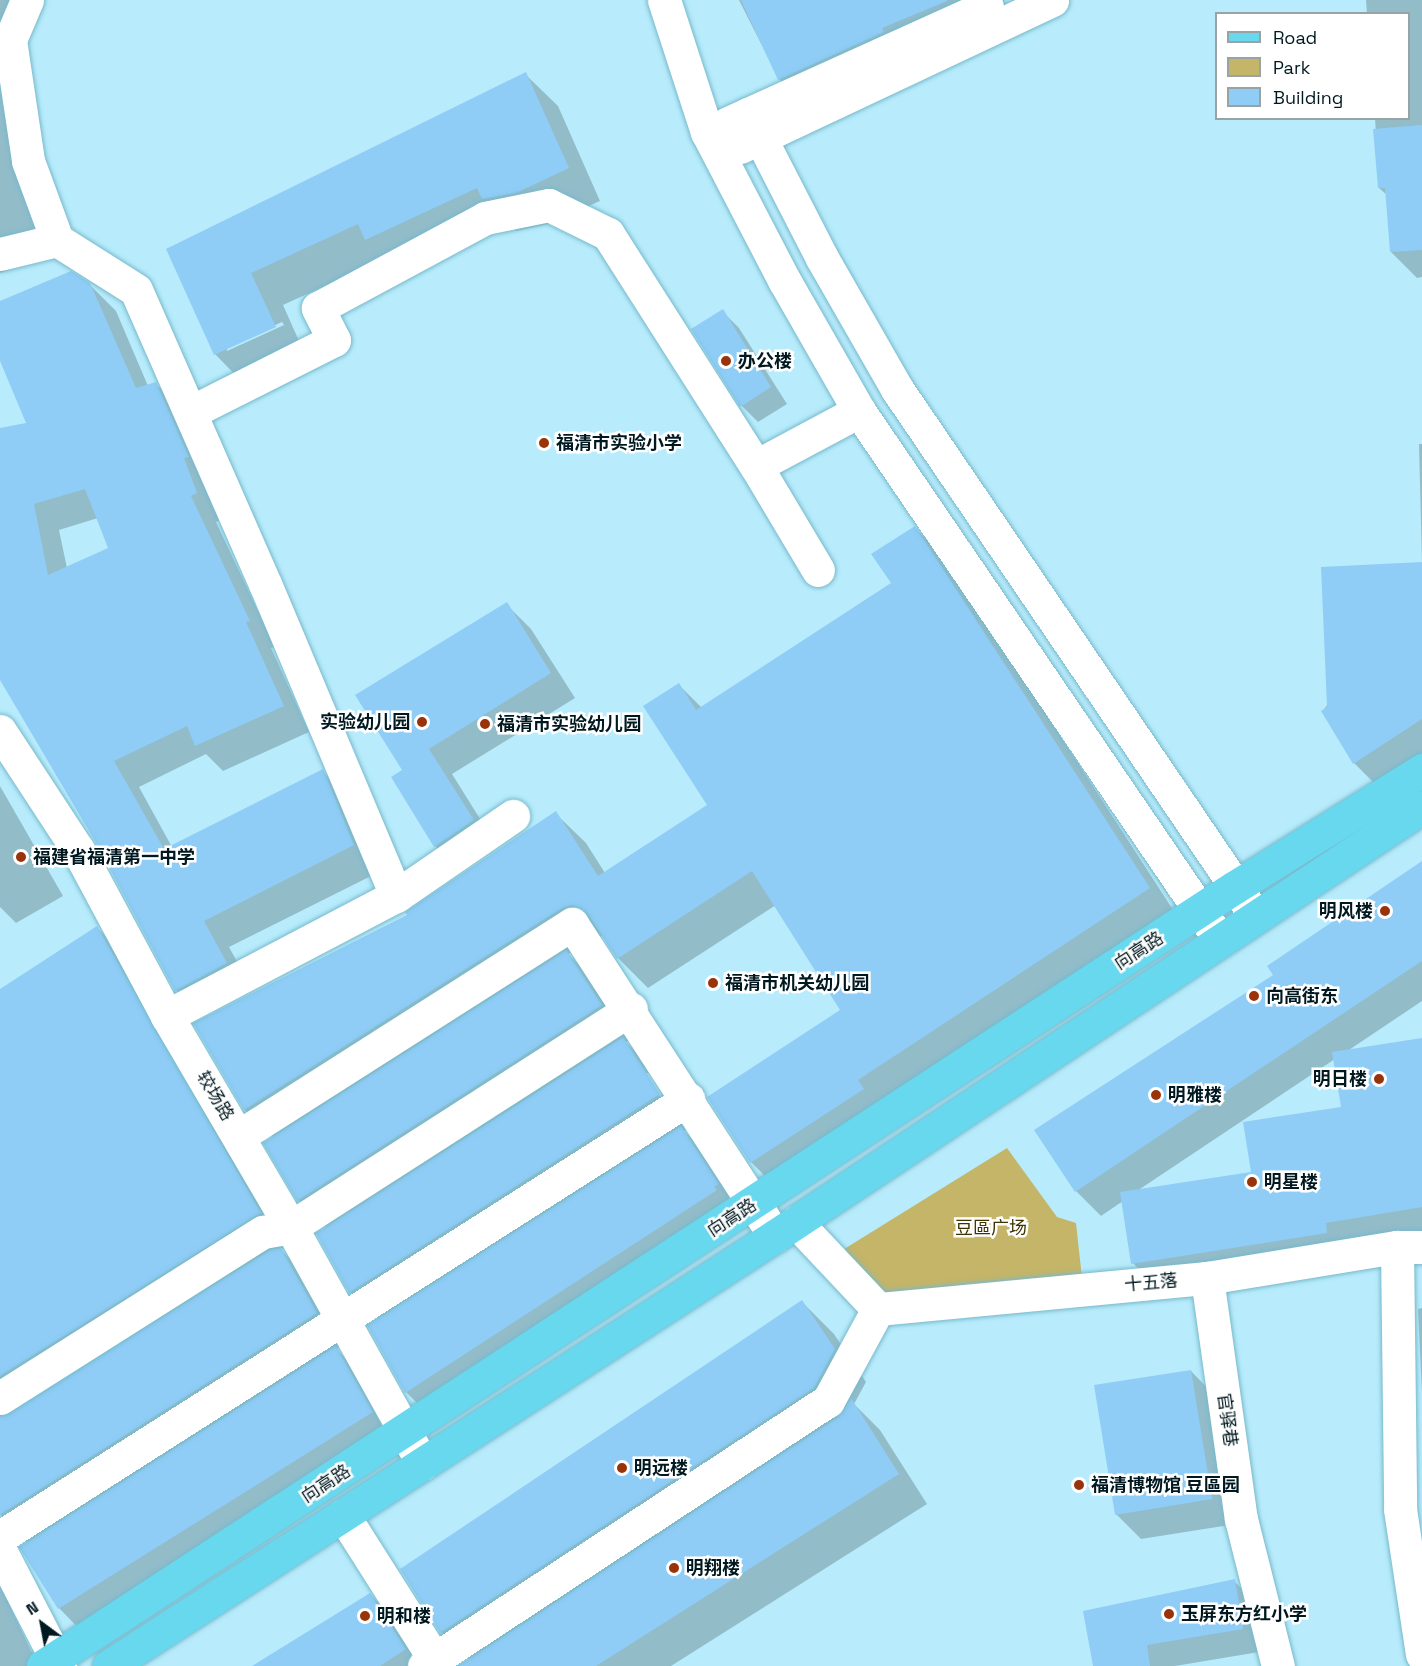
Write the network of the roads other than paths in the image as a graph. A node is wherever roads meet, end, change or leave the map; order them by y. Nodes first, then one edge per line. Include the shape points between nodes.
1 (27, 0) edge
2 (664, 0) edge
3 (1000, 0) edge
4 (1052, 0) edge
5 (754, 126) junction
6 (713, 144) junction
7 (57, 240) junction
8 (0, 254) edge
9 (859, 411) junction
10 (191, 412) junction
11 (756, 466) junction
12 (818, 570) dead end
13 (0, 731) edge
14 (1422, 770) edge
15 (1422, 807) edge
16 (513, 816) dead end
17 (1236, 887) junction
18 (396, 896) junction
19 (1200, 911) junction
20 (1254, 915) junction
21 (1220, 940) junction
22 (631, 1009) junction
23 (167, 1016) junction
24 (688, 1099) junction
25 (239, 1137) junction
26 (754, 1203) junction
27 (291, 1227) junction
28 (785, 1229) junction
29 (1409, 1247) edge
30 (1207, 1278) junction
31 (878, 1309) junction
32 (343, 1322) junction
33 (0, 1398) edge
34 (423, 1464) junction
35 (343, 1515) junction
36 (0, 1537) edge
37 (0, 1550) edge
38 (1422, 1654) edge
39 (54, 1664) edge
40 (432, 1664) edge
41 (109, 1666) edge
42 (1278, 1666) edge

1 - 7 street via 10,40 28,161
2 - 6 street
3 - 5 street
4 - 5 street
5 - 6 street
5 - 17 street via 822,258 897,389
6 - 9 street
7 - 8 street
7 - 10 street via 136,290
9 - 11 street
9 - 19 street
10 - 11 street via 334,340 318,308 485,218 549,205 608,234
10 - 18 street
11 - 12 street
13 - 23 street, 较场路 via 78,850
14 - 17 main road, 向高路
15 - 20 main road, 向高路
16 - 18 street
17 - 19 main road, 向高路
17 - 20 street
18 - 23 street
19 - 21 street
19 - 26 main road, 向高路
20 - 21 main road, 向高路
21 - 28 main road, 向高路
22 - 24 street
22 - 25 street via 572,924
22 - 27 street
23 - 25 street, 较场路
24 - 26 street
24 - 32 street
25 - 27 street, 较场路
26 - 28 street
26 - 39 main road, 向高路
27 - 32 street, 较场路
27 - 33 street via 263,1232
28 - 31 street
28 - 34 main road, 向高路
29 - 30 street, 十五落
29 - 38 street via 1400,1509
30 - 31 street, 十五落
30 - 42 street, 官驿巷 via 1245,1537
31 - 40 street via 828,1401
32 - 34 street, 较场路
32 - 36 street
34 - 35 main road, 向高路
35 - 40 street
35 - 41 main road, 向高路
37 - 39 street

